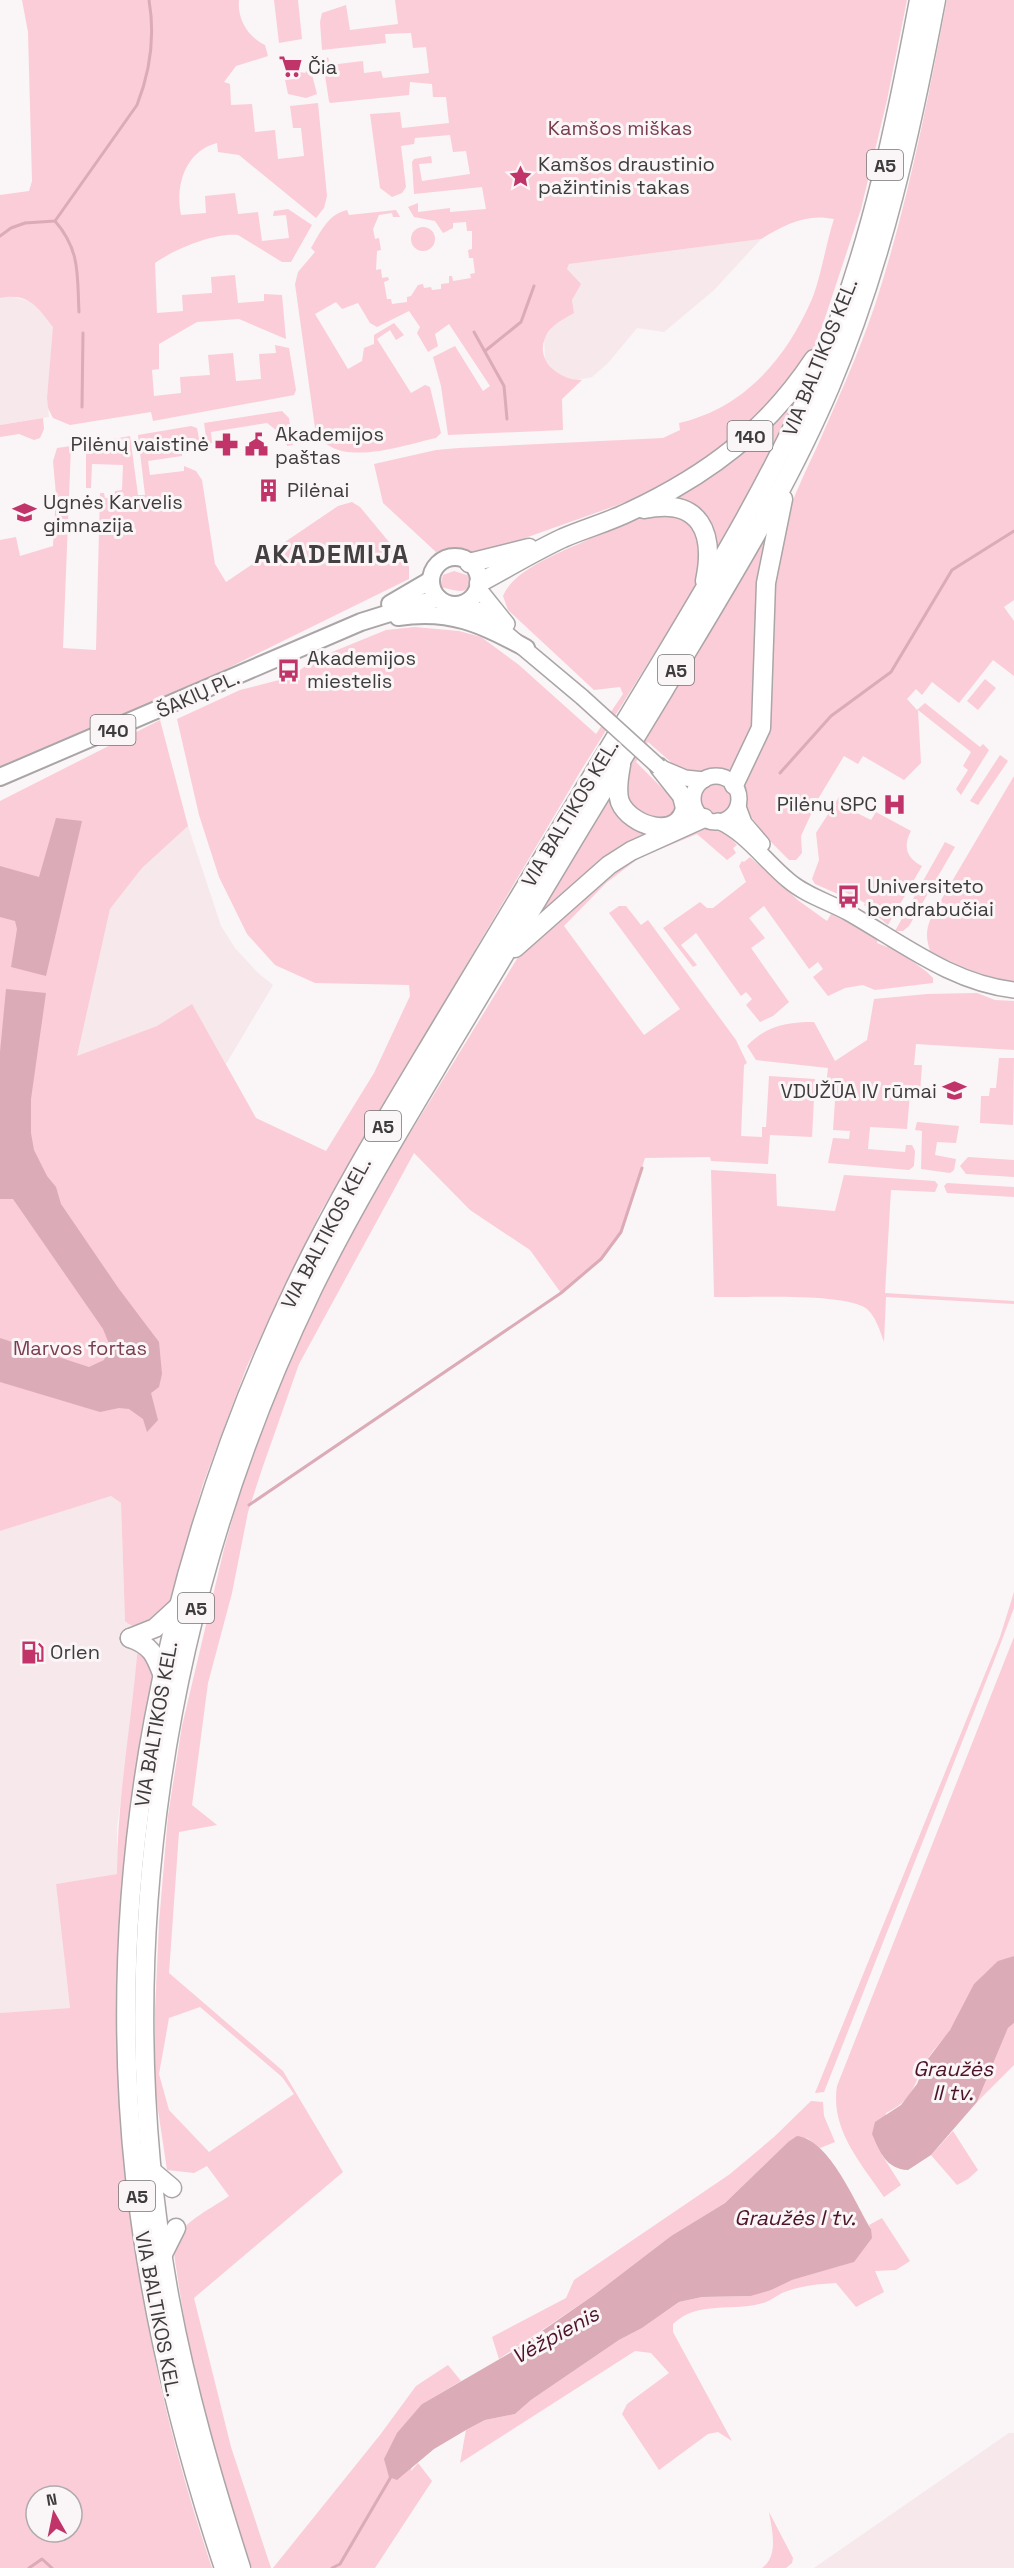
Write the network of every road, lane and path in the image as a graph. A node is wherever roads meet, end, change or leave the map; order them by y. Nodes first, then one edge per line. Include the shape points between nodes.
1 (920, 0) edge
2 (936, 0) edge
3 (837, 326) junction
4 (788, 477) junction
5 (630, 512) junction
6 (563, 538) junction
7 (470, 563) junction
8 (431, 580) junction
9 (478, 586) junction
10 (703, 592) junction
11 (438, 598) junction
12 (462, 604) junction
13 (361, 622) junction
14 (526, 648) junction
15 (622, 760) junction
16 (659, 768) junction
17 (0, 777) edge
18 (704, 780) junction
19 (734, 785) junction
20 (693, 799) junction
21 (738, 807) junction
22 (711, 819) junction
23 (846, 912) junction
24 (499, 963) junction
25 (1014, 990) edge
26 (180, 1606) junction
27 (163, 1676) junction
28 (153, 2172) junction
29 (172, 2188) dead end
30 (176, 2228) dead end
31 (163, 2254) junction
32 (224, 2568) edge
33 (242, 2568) edge

1 - 3 highway, VIA BALTIKOS KEL. / A5 via 879,190
2 - 4 highway, VIA BALTIKOS KEL. / A5 via 904,158 874,267 828,392
3 - 5 highway, 140 via 785,402 738,447 716,464
3 - 10 highway, VIA BALTIKOS KEL. / A5 via 772,471
4 - 15 highway, VIA BALTIKOS KEL. / A5
4 - 19 highway via 766,583 760,728
5 - 6 highway, 140
5 - 10 highway via 669,507 686,512 699,522 710,551
6 - 7 highway, 140
6 - 9 highway
7 - 8 main road, 140 via 448,559 434,569
7 - 9 main road via 477,572
8 - 11 main road
8 - 13 main road, ŠAKIŲ PL. / 140
9 - 12 main road via 472,598
9 - 14 main road
10 - 26 highway, VIA BALTIKOS KEL. / A5 via 417,1067 296,1285 264,1356 207,1506
11 - 12 main road via 446,604
11 - 13 main road, ŠAKIŲ PL.
12 - 14 main road via 478,610
13 - 14 main road, 140 via 416,614 446,615 487,628
13 - 17 main road, ŠAKIŲ PL. / 140
14 - 16 main road, 140, bridge
15 - 16 highway, 140 via 620,801 629,816 654,827 678,821 685,808 682,796
15 - 24 highway, VIA BALTIKOS KEL. / A5
16 - 18 main road
16 - 20 main road
18 - 19 main road via 723,777
18 - 20 main road via 694,791
19 - 21 main road via 739,795
20 - 22 main road via 695,806
21 - 22 main road via 730,817
21 - 23 main road via 744,823 757,839
22 - 23 main road via 731,826 789,881
22 - 24 highway via 609,865
23 - 25 main road via 962,978
24 - 28 highway, VIA BALTIKOS KEL. / A5 via 385,1154 314,1287 250,1435 216,1538 177,1689 164,1759 153,1858 145,2046
26 - 27 highway, VIA BALTIKOS KEL. / A5
26 - 27 highway via 154,1628 130,1638 152,1650
27 - 32 highway, VIA BALTIKOS KEL. / A5 via 144,1780 134,1865 127,2009 130,2114 141,2223 159,2333 186,2448
28 - 29 highway
28 - 31 highway, VIA BALTIKOS KEL. / A5
30 - 31 highway
31 - 33 highway, VIA BALTIKOS KEL. / A5 via 189,2390

